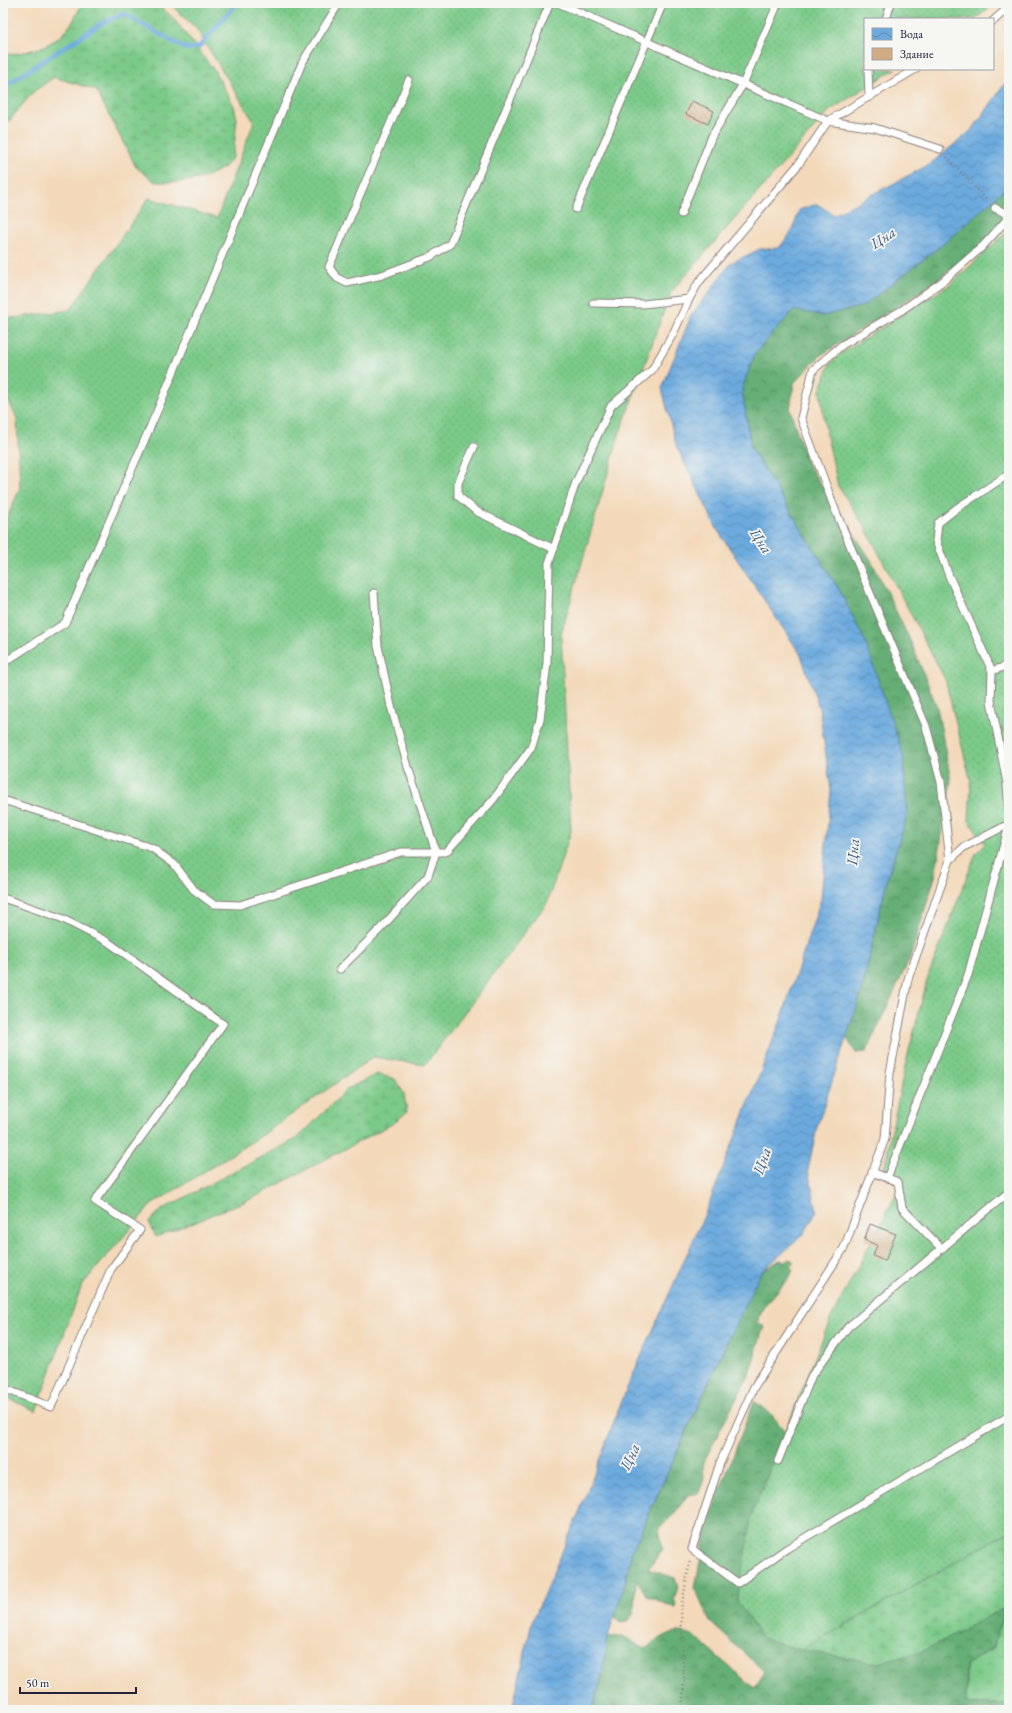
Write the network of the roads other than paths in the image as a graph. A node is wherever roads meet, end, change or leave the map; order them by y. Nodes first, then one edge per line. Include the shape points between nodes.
1 (339, 3) edge
2 (550, 3) edge
3 (558, 3) edge
4 (663, 3) edge
5 (778, 3) edge
6 (891, 3) edge
7 (1009, 7) edge
8 (886, 18) edge
9 (994, 20) edge
10 (646, 42) junction
11 (868, 70) edge
12 (914, 70) edge
13 (409, 80) dead end
14 (743, 84) junction
15 (869, 97) junction
16 (828, 121) junction
17 (940, 149) road end
18 (995, 208) road end
19 (576, 209) dead end
20 (681, 214) dead end
21 (1009, 216) edge
22 (689, 299) junction
23 (593, 303) dead end
24 (474, 447) dead end
25 (1009, 474) edge
26 (554, 549) junction
27 (374, 593) dead end
28 (3, 664) edge
29 (1009, 665) edge
30 (992, 671) junction
31 (3, 800) edge
32 (1009, 813) edge
33 (1009, 825) edge
34 (436, 852) junction
35 (950, 860) junction
36 (3, 898) edge
37 (340, 969) dead end
38 (872, 1172) junction
39 (887, 1178) junction
40 (1009, 1192) edge
41 (942, 1248) junction
42 (3, 1388) edge
43 (1009, 1416) edge
44 (778, 1461) dead end

1 - 28 lane via 302,63 65,624
2 - 13 lane via 450,244 423,259 382,275 347,283 336,278 329,267
3 - 10 lane
4 - 10 lane
5 - 14 lane
6 - 8 lane
7 - 9 lane
10 - 14 lane
10 - 19 lane
11 - 15 lane
12 - 15 lane
14 - 16 lane
14 - 20 lane via 712,136
15 - 16 lane
16 - 17 lane via 875,128
16 - 22 lane via 798,165 699,282
18 - 21 lane
21 - 35 lane via 983,246 943,281 902,310 842,345 812,370 801,418 836,512 926,726 941,782
22 - 23 lane via 643,304
22 - 26 lane via 652,370 611,406 576,482
24 - 26 lane via 458,483 458,496 476,511
25 - 30 lane via 938,523 936,541
26 - 34 lane via 549,563 547,663 540,719 530,748 493,800 446,852
27 - 34 lane via 378,646 391,706
29 - 30 lane
30 - 32 lane via 991,700 1007,783
31 - 34 lane via 152,848 174,864 194,890 213,904 240,905 401,852
33 - 35 lane via 964,847
33 - 39 lane via 968,974
34 - 37 lane via 428,876
35 - 38 lane via 908,979 890,1073 885,1139
36 - 42 lane via 61,918 108,942 223,1024 95,1201 140,1230 111,1269 51,1407
38 - 39 lane
38 - 43 lane via 844,1248 754,1386 720,1463 692,1549 738,1583 786,1549
39 - 41 lane via 898,1182 902,1208
40 - 41 lane
41 - 44 lane via 848,1327 812,1375

